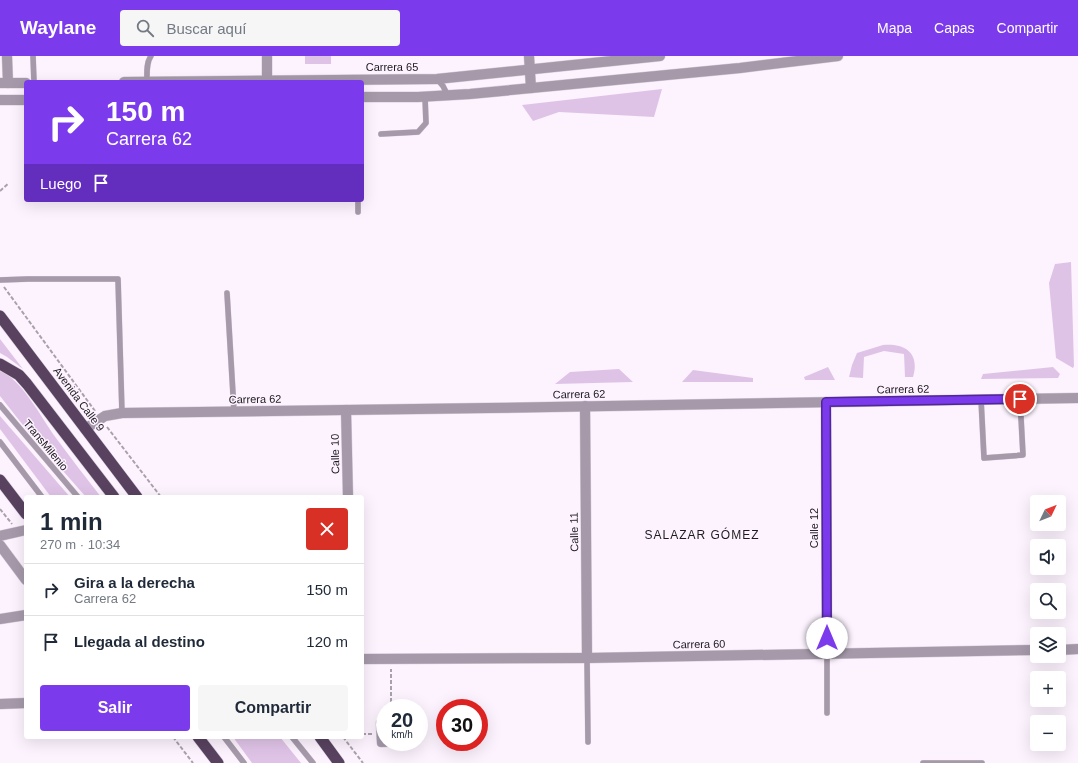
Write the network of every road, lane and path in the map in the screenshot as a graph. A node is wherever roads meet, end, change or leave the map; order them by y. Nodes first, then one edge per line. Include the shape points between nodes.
1 (8, 56) edge
2 (33, 56) edge
3 (151, 56) edge
4 (266, 56) edge
5 (529, 56) edge
6 (660, 56) edge
7 (838, 56) edge
8 (530, 69) junction
9 (437, 79) junction
10 (34, 80) edge
11 (147, 80) edge
12 (267, 80) joint
13 (4, 83) edge
14 (24, 83) edge
15 (531, 88) junction
16 (448, 96) junction
17 (364, 97) edge
18 (425, 97) junction
19 (0, 100) edge
20 (24, 100) edge
21 (381, 134) dead end
22 (9, 183) dead end
23 (0, 191) edge
24 (358, 202) edge
25 (358, 212) dead end
26 (1, 281) edge
27 (227, 293) dead end
28 (0, 316) edge
29 (0, 364) edge
30 (1078, 398) edge
31 (981, 399) junction
32 (1020, 399) junction
33 (87, 401) dead end
34 (826, 402) junction
35 (0, 406) edge
36 (585, 406) junction
37 (346, 410) junction
38 (234, 411) junction
39 (122, 412) junction
40 (85, 429) junction
41 (111, 433) dead end
42 (0, 442) edge
43 (0, 480) edge
44 (40, 495) edge
45 (76, 495) edge
46 (112, 495) edge
47 (135, 495) edge
48 (159, 495) edge
49 (348, 495) edge
50 (0, 509) edge
51 (24, 511) edge
52 (7, 518) dead end
53 (24, 530) edge
54 (0, 536) edge
55 (0, 545) edge
56 (24, 577) edge
57 (24, 615) edge
58 (0, 619) edge
59 (1078, 649) edge
60 (1030, 650) edge
61 (1066, 650) edge
62 (827, 654) junction
63 (587, 658) junction
64 (364, 659) edge
65 (391, 659) junction
66 (391, 699) edge
67 (24, 703) edge
68 (0, 704) edge
69 (827, 713) dead end
70 (175, 739) edge
71 (200, 739) edge
72 (226, 739) edge
73 (294, 739) edge
74 (321, 739) edge
75 (345, 739) edge
76 (588, 742) dead end
77 (193, 763) edge
78 (218, 763) edge
79 (244, 763) edge
80 (313, 763) edge
81 (339, 763) edge
82 (363, 763) edge
83 (923, 763) edge
84 (951, 763) edge
85 (969, 763) edge
86 (982, 763) edge

1 - 13 street
2 - 10 lane
3 - 11 lane
4 - 12 street
5 - 8 street
6 - 8 street, Carrera 65
7 - 15 street
8 - 9 street, Carrera 65
8 - 15 street
9 - 12 street, Carrera 65
9 - 16 lane
13 - 14 street
15 - 16 street
16 - 18 street
17 - 18 street
18 - 21 lane via 426,122 418,132
19 - 20 street
22 - 23 path
24 - 25 lane
26 - 33 path
26 - 39 lane via 118,279
27 - 38 lane
28 - 40 highway, Avenida Calle 9
29 - 46 highway via 27,384
30 - 32 street, Carrera 62
31 - 32 street, Carrera 62
31 - 32 lane via 984,458 1023,455
31 - 34 street, Carrera 62
34 - 36 street, Carrera 62
34 - 62 street, Calle 12
35 - 45 lane, TransMilenio
36 - 37 street, Carrera 62
36 - 63 street, Calle 11
37 - 38 street, Carrera 62
37 - 49 street, Calle 10
38 - 39 street, Carrera 62
39 - 40 street, Carrera 62 via 105,416
40 - 47 highway, Avenida Calle 9
41 - 48 path
42 - 44 lane
43 - 51 highway
50 - 52 path
53 - 54 street
55 - 56 street
57 - 58 street
59 - 61 street
60 - 62 street, Carrera 60
62 - 63 street, Carrera 60
62 - 69 lane
63 - 65 street, Carrera 60
63 - 76 lane
64 - 65 street, Carrera 60
65 - 66 path
67 - 68 street
70 - 77 path
71 - 78 highway
72 - 79 lane
73 - 80 lane
74 - 81 highway
75 - 82 path
83 - 84 lane
84 - 85 lane
85 - 86 lane

